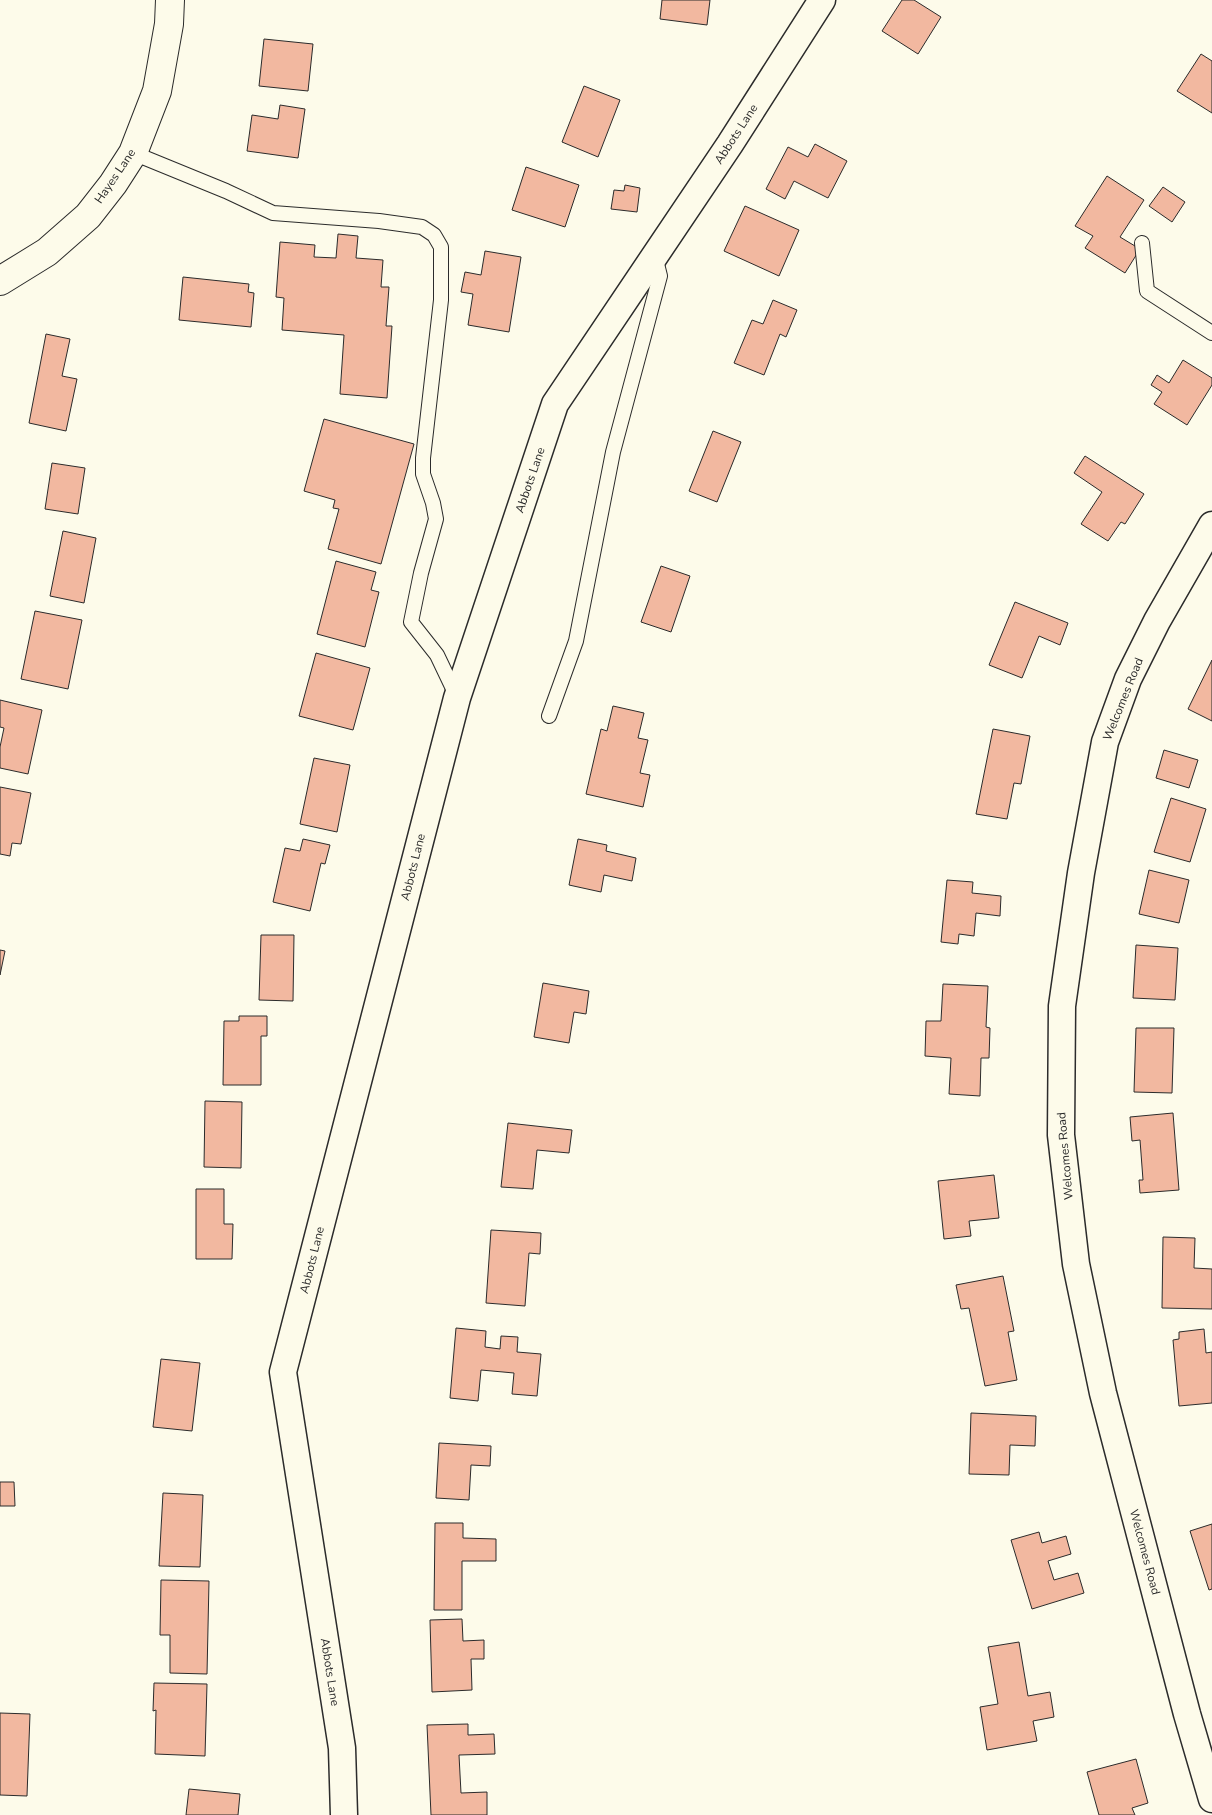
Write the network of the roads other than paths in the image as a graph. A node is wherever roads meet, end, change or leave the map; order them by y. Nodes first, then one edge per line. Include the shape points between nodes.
1 (170, 0) edge
2 (822, 0) edge
3 (133, 153) junction
4 (1142, 243) dead end
5 (655, 256) junction
6 (0, 281) edge
7 (1212, 332) edge
8 (1212, 525) edge
9 (457, 698) junction
10 (549, 716) dead end
11 (1212, 1799) edge
12 (344, 1815) edge

1 - 3 street, Hayes Lane via 170,24 157,90
2 - 5 street, Abbots Lane
3 - 6 street, Hayes Lane via 88,216 47,252
3 - 9 lane via 273,214 379,220 422,227 434,235 441,247 441,300 423,474 436,519 411,622 437,655
4 - 7 lane via 1147,291
5 - 9 street, Abbots Lane via 555,404
5 - 10 lane via 660,276 613,452 576,642
8 - 11 street, Welcomes Road via 1128,679 1105,742 1081,872 1062,1006 1061,1125 1076,1264 1102,1393
9 - 12 street, Abbots Lane via 283,1372 342,1748

